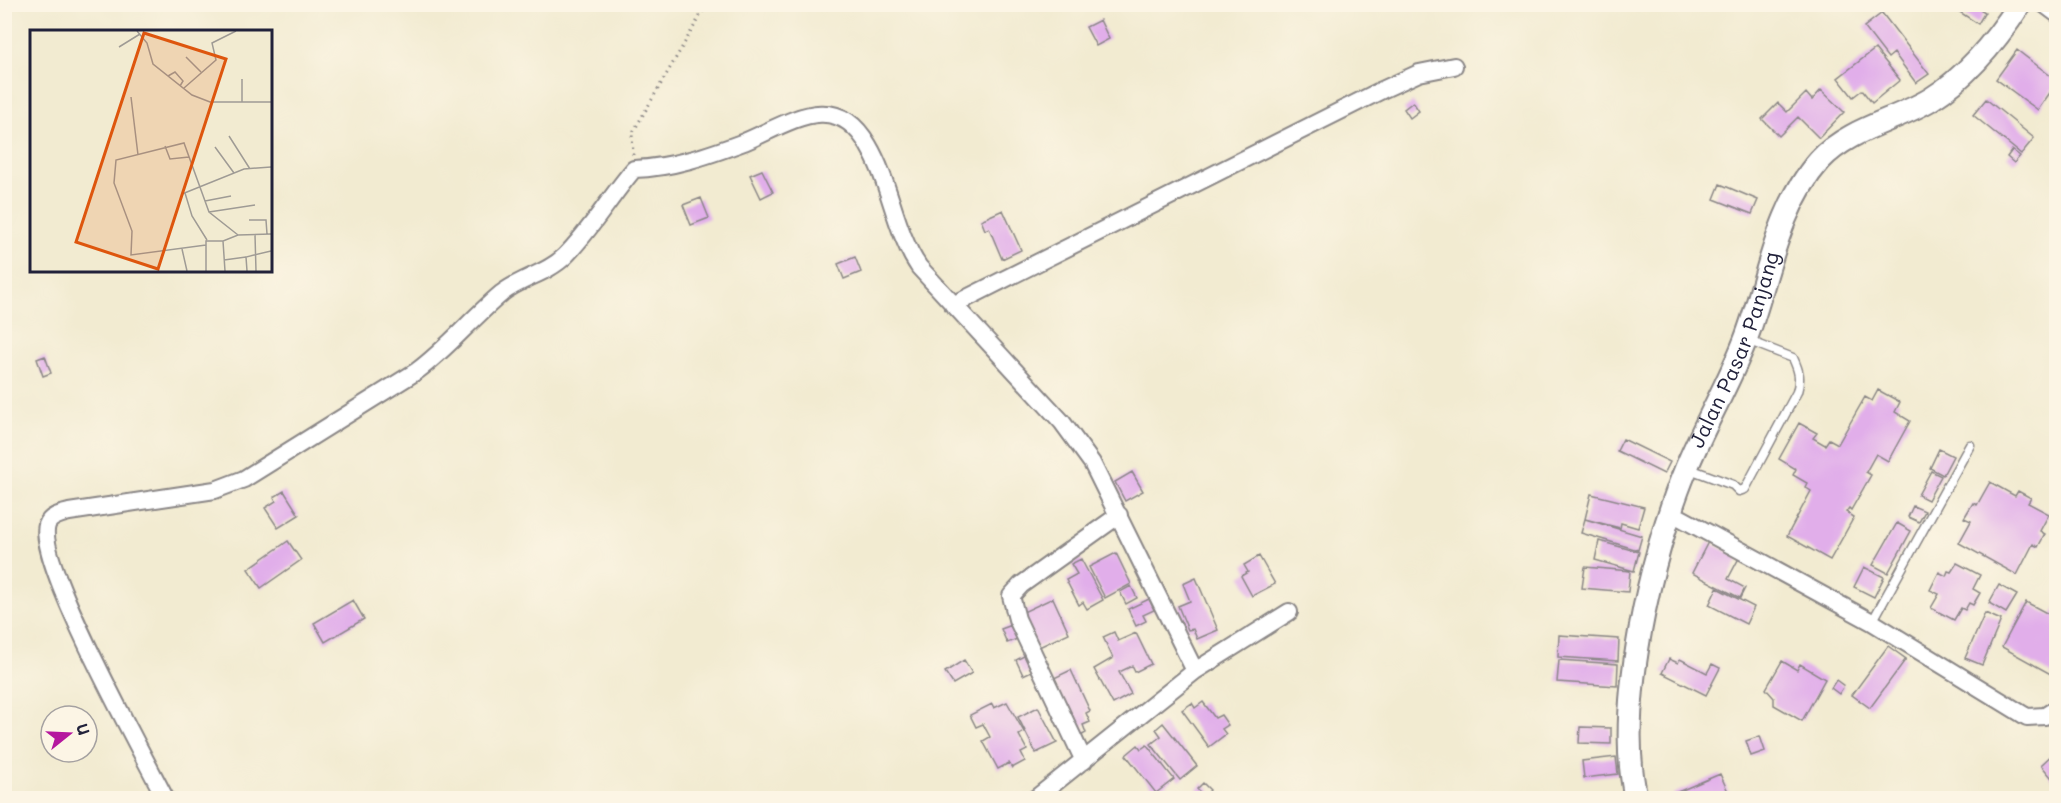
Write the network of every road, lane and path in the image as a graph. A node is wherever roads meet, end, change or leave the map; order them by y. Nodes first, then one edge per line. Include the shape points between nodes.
1 (707, 4) edge
2 (2020, 4) edge
3 (2044, 4) edge
4 (2056, 13) edge
5 (1454, 66) dead end
6 (634, 169) junction
7 (953, 305) junction
8 (1745, 340) junction
9 (1970, 445) dead end
10 (1687, 467) junction
11 (1670, 512) junction
12 (1119, 515) junction
13 (1289, 612) dead end
14 (1872, 622) junction
15 (1195, 671) junction
16 (2056, 709) edge
17 (1084, 761) junction
18 (165, 798) edge
19 (1036, 798) edge
20 (1636, 798) edge

1 - 6 path via 632,134
2 - 8 main road, Jalan Pasar Panjang via 1993,42 1956,81 1929,100 1841,142 1808,175 1782,229
3 - 4 street
5 - 7 street via 1419,73 1382,90
6 - 7 street via 681,164 791,119 816,113 831,115 858,131 868,145 908,250 930,282
6 - 18 street via 564,257 500,295 417,371 262,469 215,490 69,512 47,524 46,538 73,618
7 - 12 street via 1062,422 1092,463
8 - 10 main road, Jalan Pasar Panjang
8 - 10 lane via 1793,358 1799,370 1797,392 1745,489 1739,491
9 - 14 lane
10 - 11 main road, Jalan Pasar Panjang
11 - 14 street
11 - 20 main road, Jalan Pasar Panjang via 1647,602 1634,679 1629,737
12 - 15 street
12 - 17 street via 1011,596 1017,619
13 - 15 street
14 - 16 street via 2027,717 2045,716
15 - 17 street
17 - 19 street

